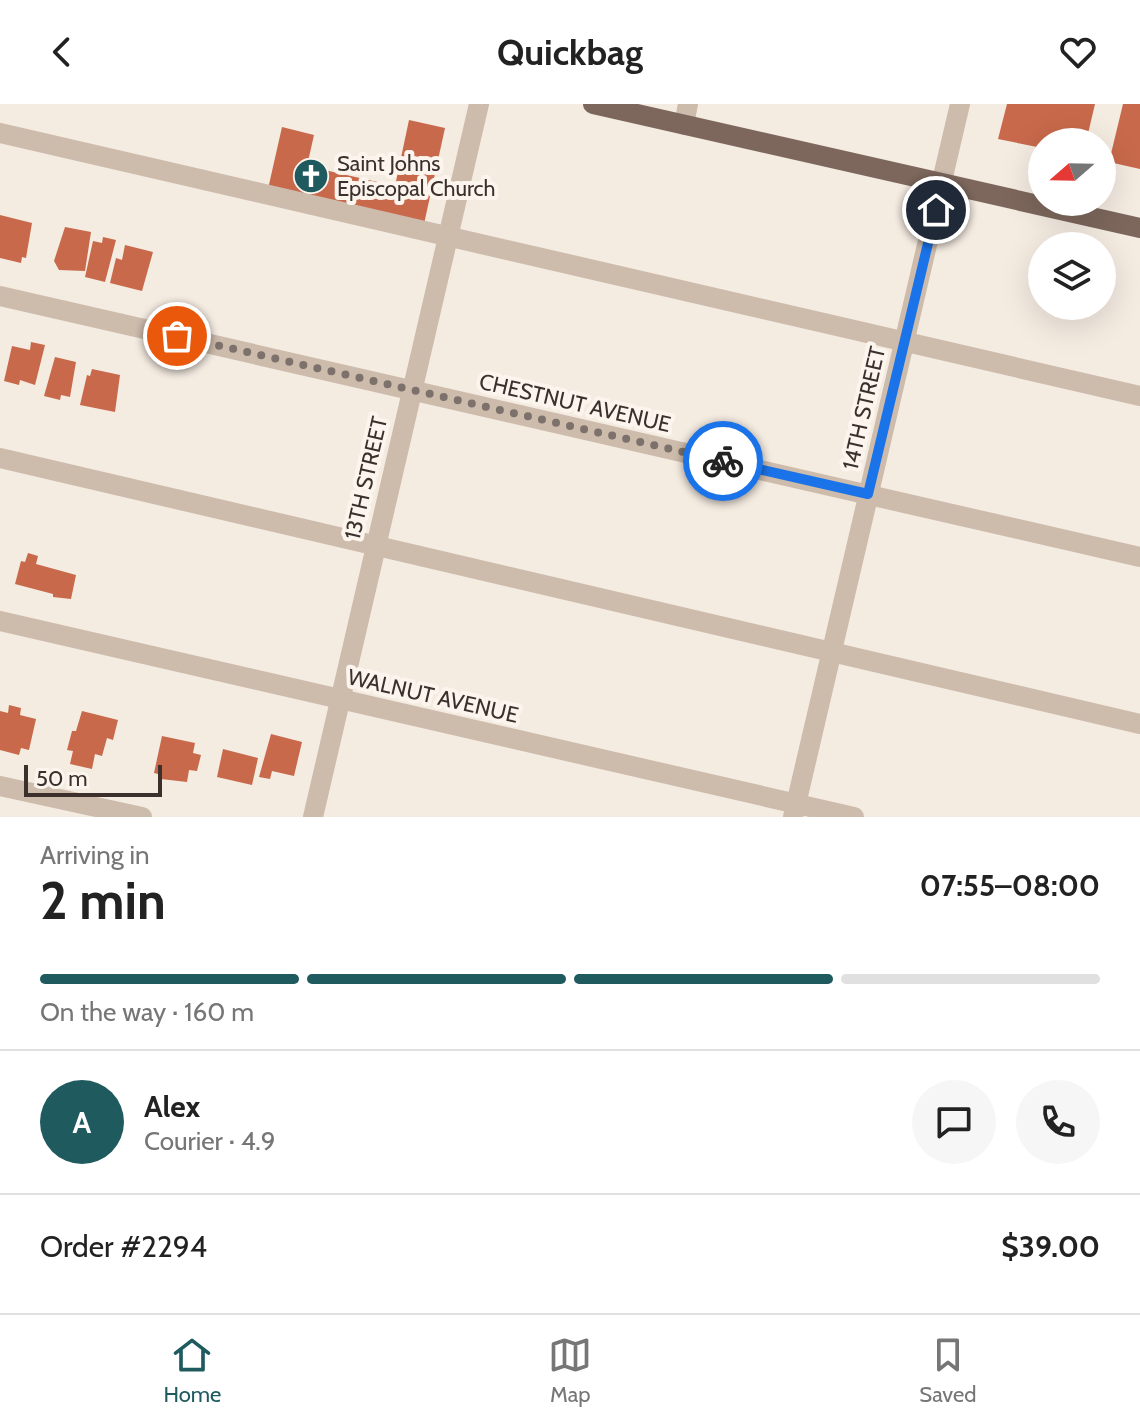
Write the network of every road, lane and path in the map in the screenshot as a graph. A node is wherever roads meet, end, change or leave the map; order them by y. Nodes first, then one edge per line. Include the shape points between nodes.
1 (479, 104) edge
2 (593, 104) edge
3 (688, 104) edge
4 (960, 104) edge
5 (684, 125) junction
6 (0, 133) edge
7 (942, 183) junction
8 (1140, 228) edge
9 (447, 234) junction
10 (0, 296) edge
11 (904, 343) junction
12 (412, 390) junction
13 (1140, 396) edge
14 (0, 458) edge
15 (868, 494) junction
16 (374, 547) junction
17 (1140, 557) edge
18 (0, 621) edge
19 (830, 651) junction
20 (341, 700) junction
21 (1140, 724) edge
22 (0, 786) edge
23 (794, 810) edge
24 (142, 817) edge
25 (313, 817) edge
26 (854, 817) edge

1 - 9 street, 13TH STREET
2 - 5 main road
3 - 5 street
4 - 7 street, 14TH STREET
5 - 7 main road
6 - 9 street
7 - 8 main road
7 - 11 street, 14TH STREET
9 - 11 street
9 - 12 street, 13TH STREET
10 - 12 street, CHESTNUT AVENUE
11 - 13 street
11 - 15 street, 14TH STREET
12 - 15 street, CHESTNUT AVENUE
12 - 16 street, 13TH STREET
14 - 16 street
15 - 17 street, CHESTNUT AVENUE
15 - 19 street, 14TH STREET
16 - 19 street
16 - 20 street, 13TH STREET
18 - 20 street, WALNUT AVENUE
19 - 21 street
19 - 23 street, 14TH STREET
20 - 23 street, WALNUT AVENUE
20 - 25 street, 13TH STREET
22 - 24 street
23 - 26 street, WALNUT AVENUE

